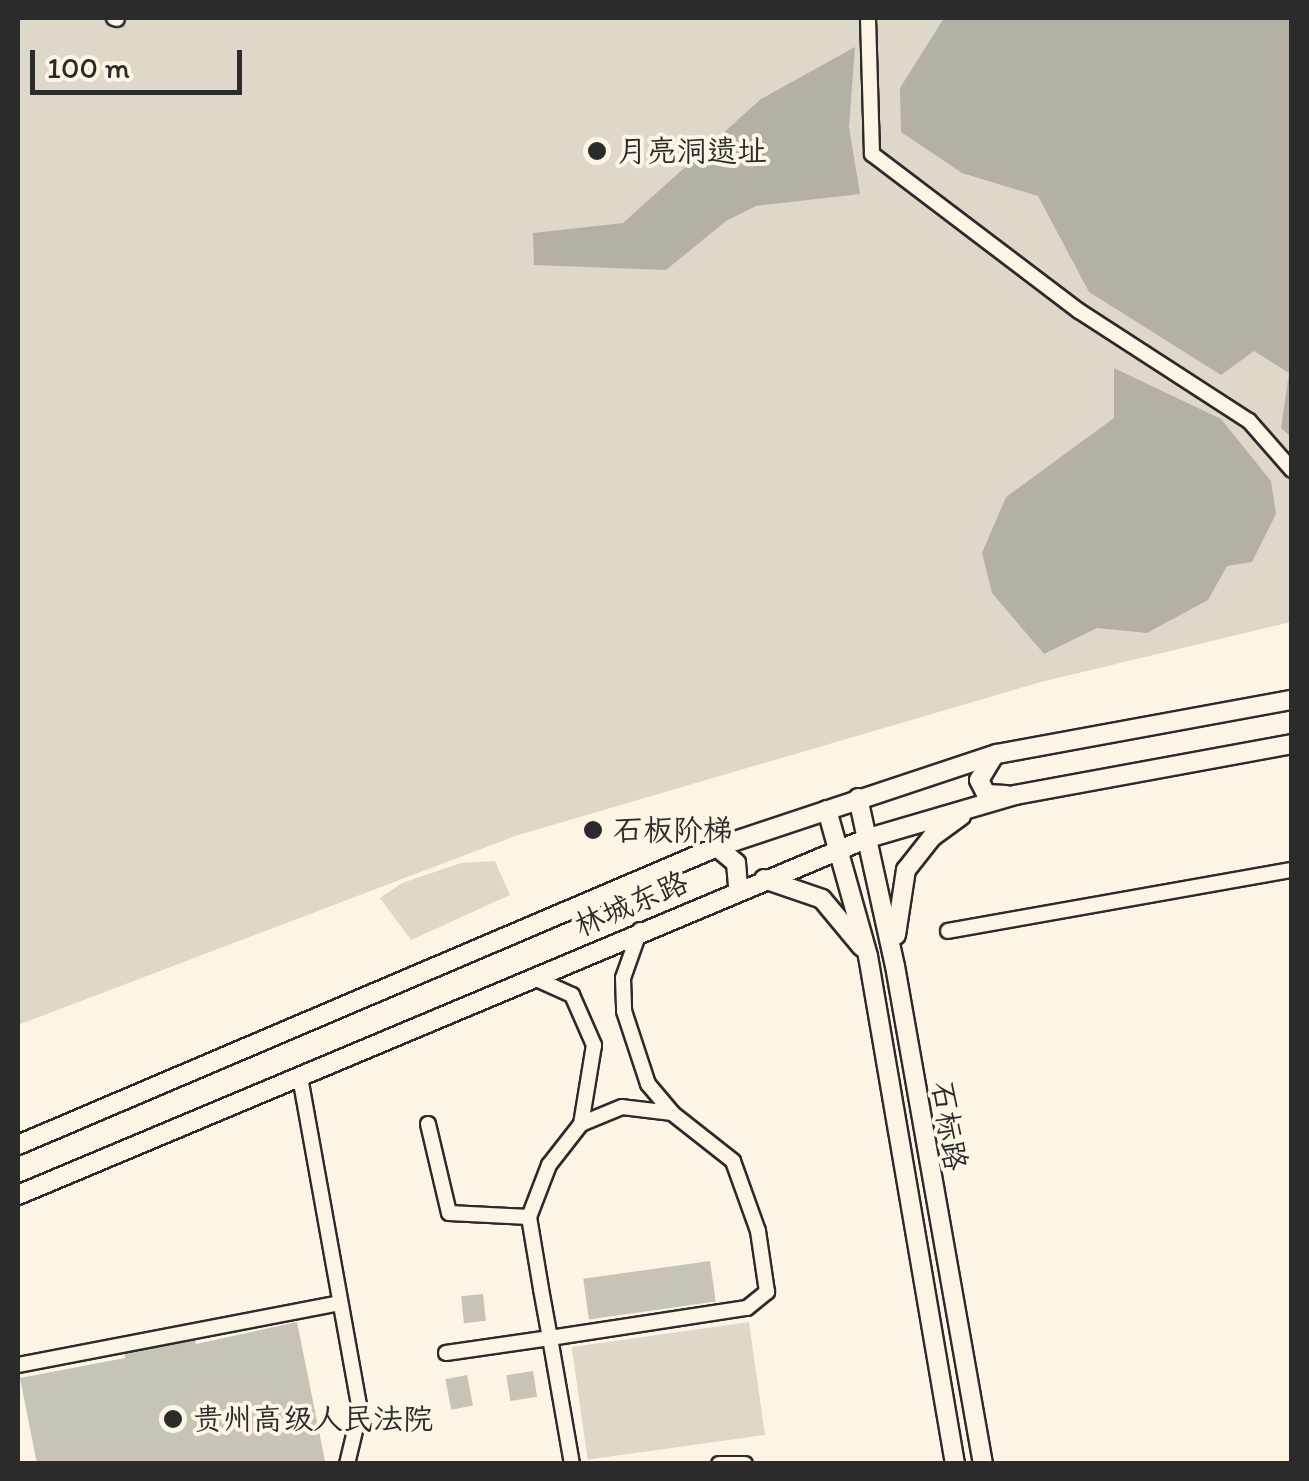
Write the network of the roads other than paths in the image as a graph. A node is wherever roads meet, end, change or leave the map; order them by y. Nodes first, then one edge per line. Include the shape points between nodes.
1 (868, 18) edge
2 (1292, 470) edge
3 (1292, 700) edge
4 (1292, 744) edge
5 (998, 754) junction
6 (1015, 795) junction
7 (858, 798) junction
8 (976, 806) junction
9 (827, 810) junction
10 (868, 838) junction
11 (718, 848) junction
12 (840, 849) junction
13 (1292, 870) edge
14 (764, 880) junction
15 (738, 887) junction
16 (884, 910) junction
17 (859, 916) junction
18 (640, 930) junction
19 (948, 931) dead end
20 (868, 956) junction
21 (896, 966) junction
22 (532, 976) junction
23 (300, 1077) junction
24 (672, 1113) junction
25 (428, 1124) dead end
26 (582, 1124) junction
27 (18, 1145) edge
28 (18, 1196) edge
29 (529, 1217) junction
30 (338, 1303) junction
31 (550, 1338) junction
32 (446, 1353) dead end
33 (18, 1365) edge
34 (346, 1464) edge
35 (572, 1464) edge
36 (719, 1464) edge
37 (745, 1464) edge
38 (954, 1464) edge
39 (983, 1464) edge

1 - 2 street via 872,154 1079,311 1250,421
3 - 5 main road, 林城东路
4 - 6 main road, 林城东路
5 - 6 main road via 982,766 979,780 986,794
5 - 7 main road, 林城东路
6 - 8 main road, 林城东路
7 - 9 main road, 林城东路
7 - 10 main road, 石标路
8 - 10 main road, 林城东路
8 - 21 main road via 932,837 906,870
9 - 11 main road, 林城东路
9 - 12 main road, 石标路
10 - 12 main road, 林城东路
10 - 16 main road, 石标路
11 - 15 main road via 736,863
11 - 27 main road, 林城东路
12 - 14 main road, 林城东路
12 - 17 main road, 石标路
13 - 19 street
14 - 15 main road, 林城东路
14 - 20 main road via 822,899
15 - 18 main road, 林城东路
16 - 17 main road
16 - 21 main road, 石标路
17 - 20 main road, 石标路
18 - 22 main road, 林城东路
18 - 24 street via 623,978 624,1010 648,1084
20 - 38 main road, 石标路
21 - 39 main road, 石标路
22 - 23 main road, 林城东路
22 - 26 street via 572,994 594,1045
23 - 28 main road, 林城东路
23 - 30 street
24 - 26 street via 622,1107
24 - 31 street via 734,1161 758,1231 768,1292 748,1308
25 - 29 street via 449,1213
26 - 29 street via 550,1164
29 - 31 street
30 - 33 street
30 - 34 street via 360,1410
31 - 32 street
31 - 35 street
36 - 37 street

